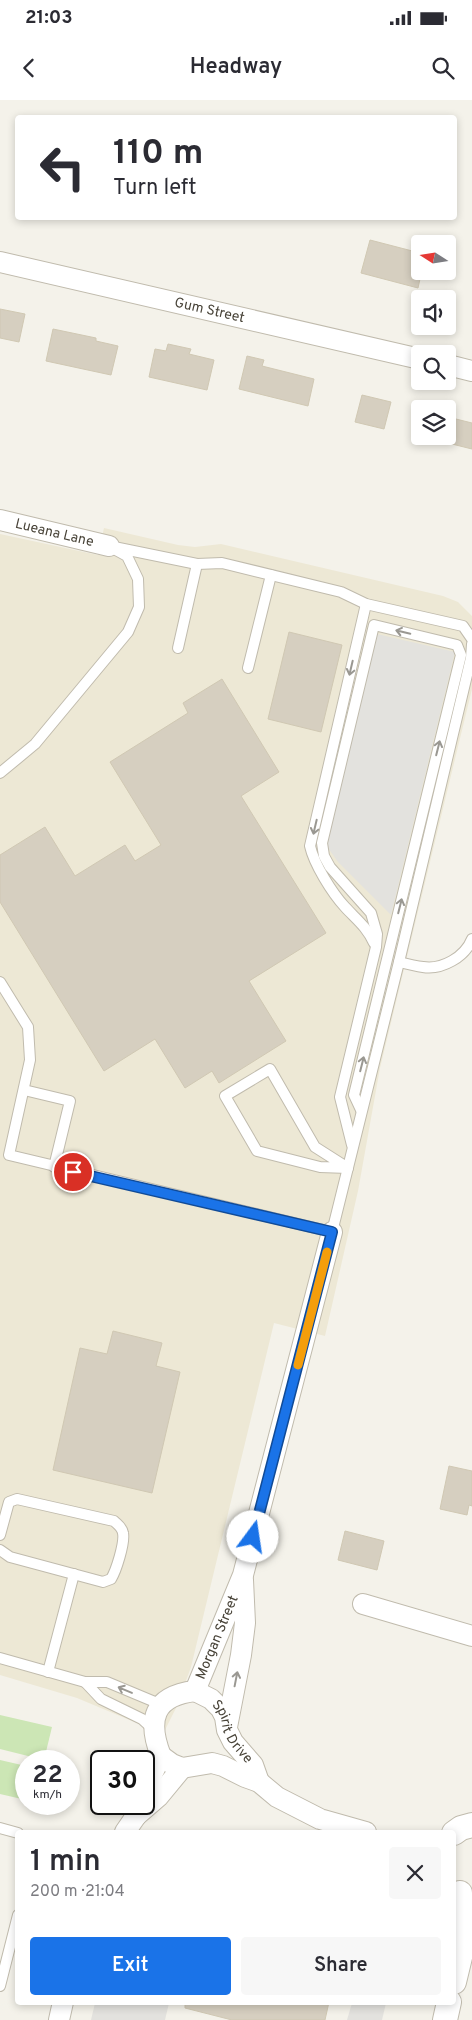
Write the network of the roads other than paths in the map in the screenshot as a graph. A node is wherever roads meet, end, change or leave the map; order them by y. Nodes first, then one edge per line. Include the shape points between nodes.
1 (0, 262) edge
2 (411, 357) edge
3 (456, 367) edge
4 (472, 371) edge
5 (0, 520) edge
6 (109, 546) junction
7 (197, 564) junction
8 (271, 575) junction
9 (366, 604) junction
10 (472, 640) edge
11 (472, 644) edge
12 (178, 648) dead end
13 (248, 668) dead end
14 (0, 773) edge
15 (472, 939) edge
16 (376, 947) junction
17 (399, 962) junction
18 (0, 982) edge
19 (24, 1090) junction
20 (361, 1110) junction
21 (352, 1148) junction
22 (54, 1167) junction
23 (348, 1168) junction
24 (332, 1232) junction
25 (0, 1534) edge
26 (0, 1550) edge
27 (74, 1574) junction
28 (243, 1575) junction
29 (363, 1604) dead end
30 (472, 1636) edge
31 (0, 1658) edge
32 (48, 1672) junction
33 (85, 1682) junction
34 (195, 1691) junction
35 (165, 1702) junction
36 (153, 1729) junction
37 (227, 1729) junction
38 (161, 1756) junction
39 (212, 1763) junction
40 (155, 1768) edge
41 (182, 1768) junction
42 (259, 1782) junction
43 (133, 1818) edge
44 (472, 1825) edge
45 (0, 1828) edge
46 (359, 1830) edge
47 (15, 1832) edge
48 (456, 1832) edge
49 (462, 1893) edge
50 (472, 1914) edge
51 (15, 1927) edge
52 (461, 1953) junction
53 (456, 1974) edge
54 (0, 1986) edge
55 (62, 2005) edge
56 (448, 2005) edge
57 (59, 2020) edge
58 (445, 2020) edge

1 - 2 street, Gum Street
3 - 4 street
5 - 6 street, Lueana Lane
6 - 7 lane
6 - 14 lane via 127,556 138,579 139,607 128,632 35,744
7 - 8 lane via 222,563
7 - 12 lane
8 - 9 lane via 341,592
8 - 13 lane
9 - 10 lane via 463,626
9 -> 16 lane via 310,846 313,860 344,906 370,932
11 - 17 lane
15 - 17 lane via 468,948 452,962 425,968
20 -> 16 lane via 354,1095 461,655 457,645 374,625 322,843 330,867 371,912 377,934
16 - 21 lane via 340,1097
17 - 20 lane
18 - 19 lane via 28,1027 30,1060
19 - 22 lane via 8,1155
19 - 22 lane via 70,1101
20 - 21 lane
21 - 23 lane
22 - 24 lane
23 - 23 lane via 315,1147 270,1069 225,1096 257,1151 320,1167
23 - 24 lane
24 - 28 street, Morgan Street
25 - 27 lane via 9,1502 17,1499 114,1521 120,1526 123,1534 111,1579 103,1582
26 - 27 lane via 10,1557
27 - 32 lane
28 - 34 street, Morgan Street
37 -> 28 street, Morgan Street via 245,1623
29 - 30 street
31 - 32 lane
32 - 33 lane
35 -> 33 lane via 155,1702 107,1682
33 - 36 lane via 101,1699 142,1719
34 - 35 street, Morgan Street via 178,1694
34 - 37 street, Spirit Drive via 211,1698 221,1708
35 - 36 street via 158,1710
36 - 38 street
37 - 39 street, Morgan Street via 225,1746
37 - 42 street, Spirit Drive via 232,1742 253,1765
38 - 40 street
38 - 41 street
39 - 41 street
39 - 42 street, Spirit Drive
41 - 43 street
42 - 46 street, Spirit Drive via 277,1797 320,1819
44 - 48 street
45 - 47 lane
49 - 52 street
50 - 52 street
51 - 54 lane
52 - 53 street
55 - 57 street
56 - 58 street

